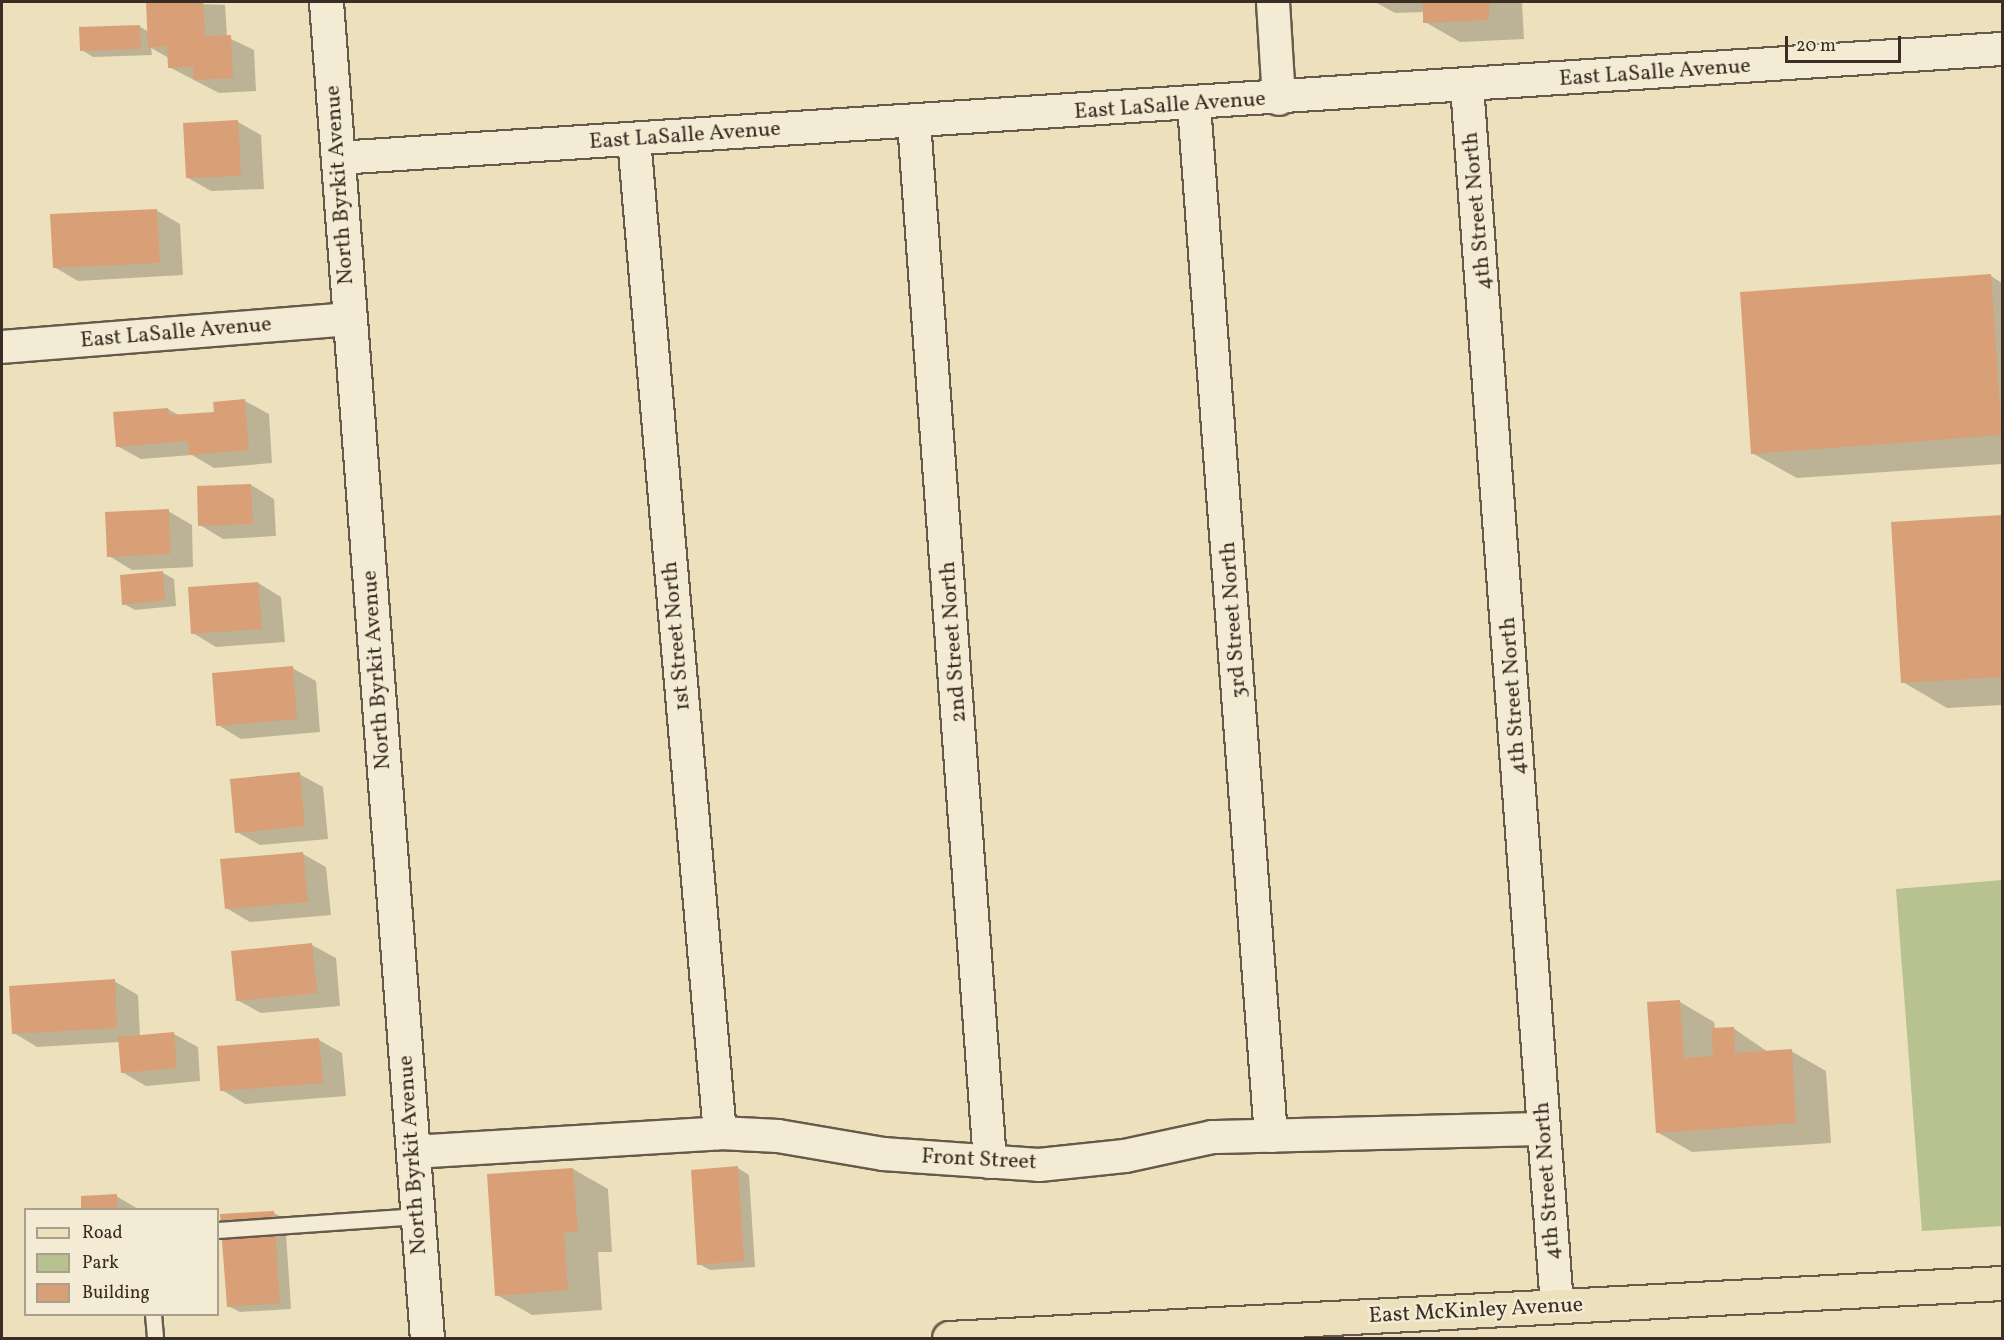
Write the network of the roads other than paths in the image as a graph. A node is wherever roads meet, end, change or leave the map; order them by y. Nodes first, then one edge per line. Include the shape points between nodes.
1 (326, 2) edge
2 (1273, 2) edge
3 (2002, 49) edge
4 (1467, 86) junction
5 (1280, 99) junction
6 (1194, 105) junction
7 (914, 122) junction
8 (634, 139) junction
9 (338, 158) junction
10 (350, 319) junction
11 (2, 347) edge
12 (1544, 1130) junction
13 (720, 1133) junction
14 (1271, 1136) junction
15 (413, 1152) junction
16 (990, 1162) junction
17 (417, 1216) junction
18 (219, 1230) edge
19 (2002, 1283) edge
20 (1557, 1306) junction
21 (153, 1316) edge
22 (1024, 1336) edge
23 (154, 1338) edge
24 (427, 1338) edge
25 (949, 1338) edge

1 - 9 street, North Byrkit Avenue
2 - 5 street
3 - 4 street, East LaSalle Avenue
4 - 5 street, East LaSalle Avenue
4 - 12 street, 4th Street North
5 - 6 street, East LaSalle Avenue
6 - 7 street, East LaSalle Avenue
6 - 14 street, 3rd Street North
7 - 8 street, East LaSalle Avenue
7 - 16 street, 2nd Street North
8 - 9 street, East LaSalle Avenue
8 - 13 street, 1st Street North
9 - 10 street, North Byrkit Avenue
10 - 11 street, East LaSalle Avenue
10 - 15 street, North Byrkit Avenue
12 - 14 street, Front Street
12 - 20 street, 4th Street North
13 - 15 street, Front Street
13 - 16 street, Front Street
14 - 16 street, Front Street via 1212,1137 1082,1162
15 - 17 street, North Byrkit Avenue
17 - 18 lane
17 - 24 street, North Byrkit Avenue
19 - 20 main road, East McKinley Avenue
20 - 22 main road, East McKinley Avenue
21 - 23 lane
22 - 25 main road, East McKinley Avenue

